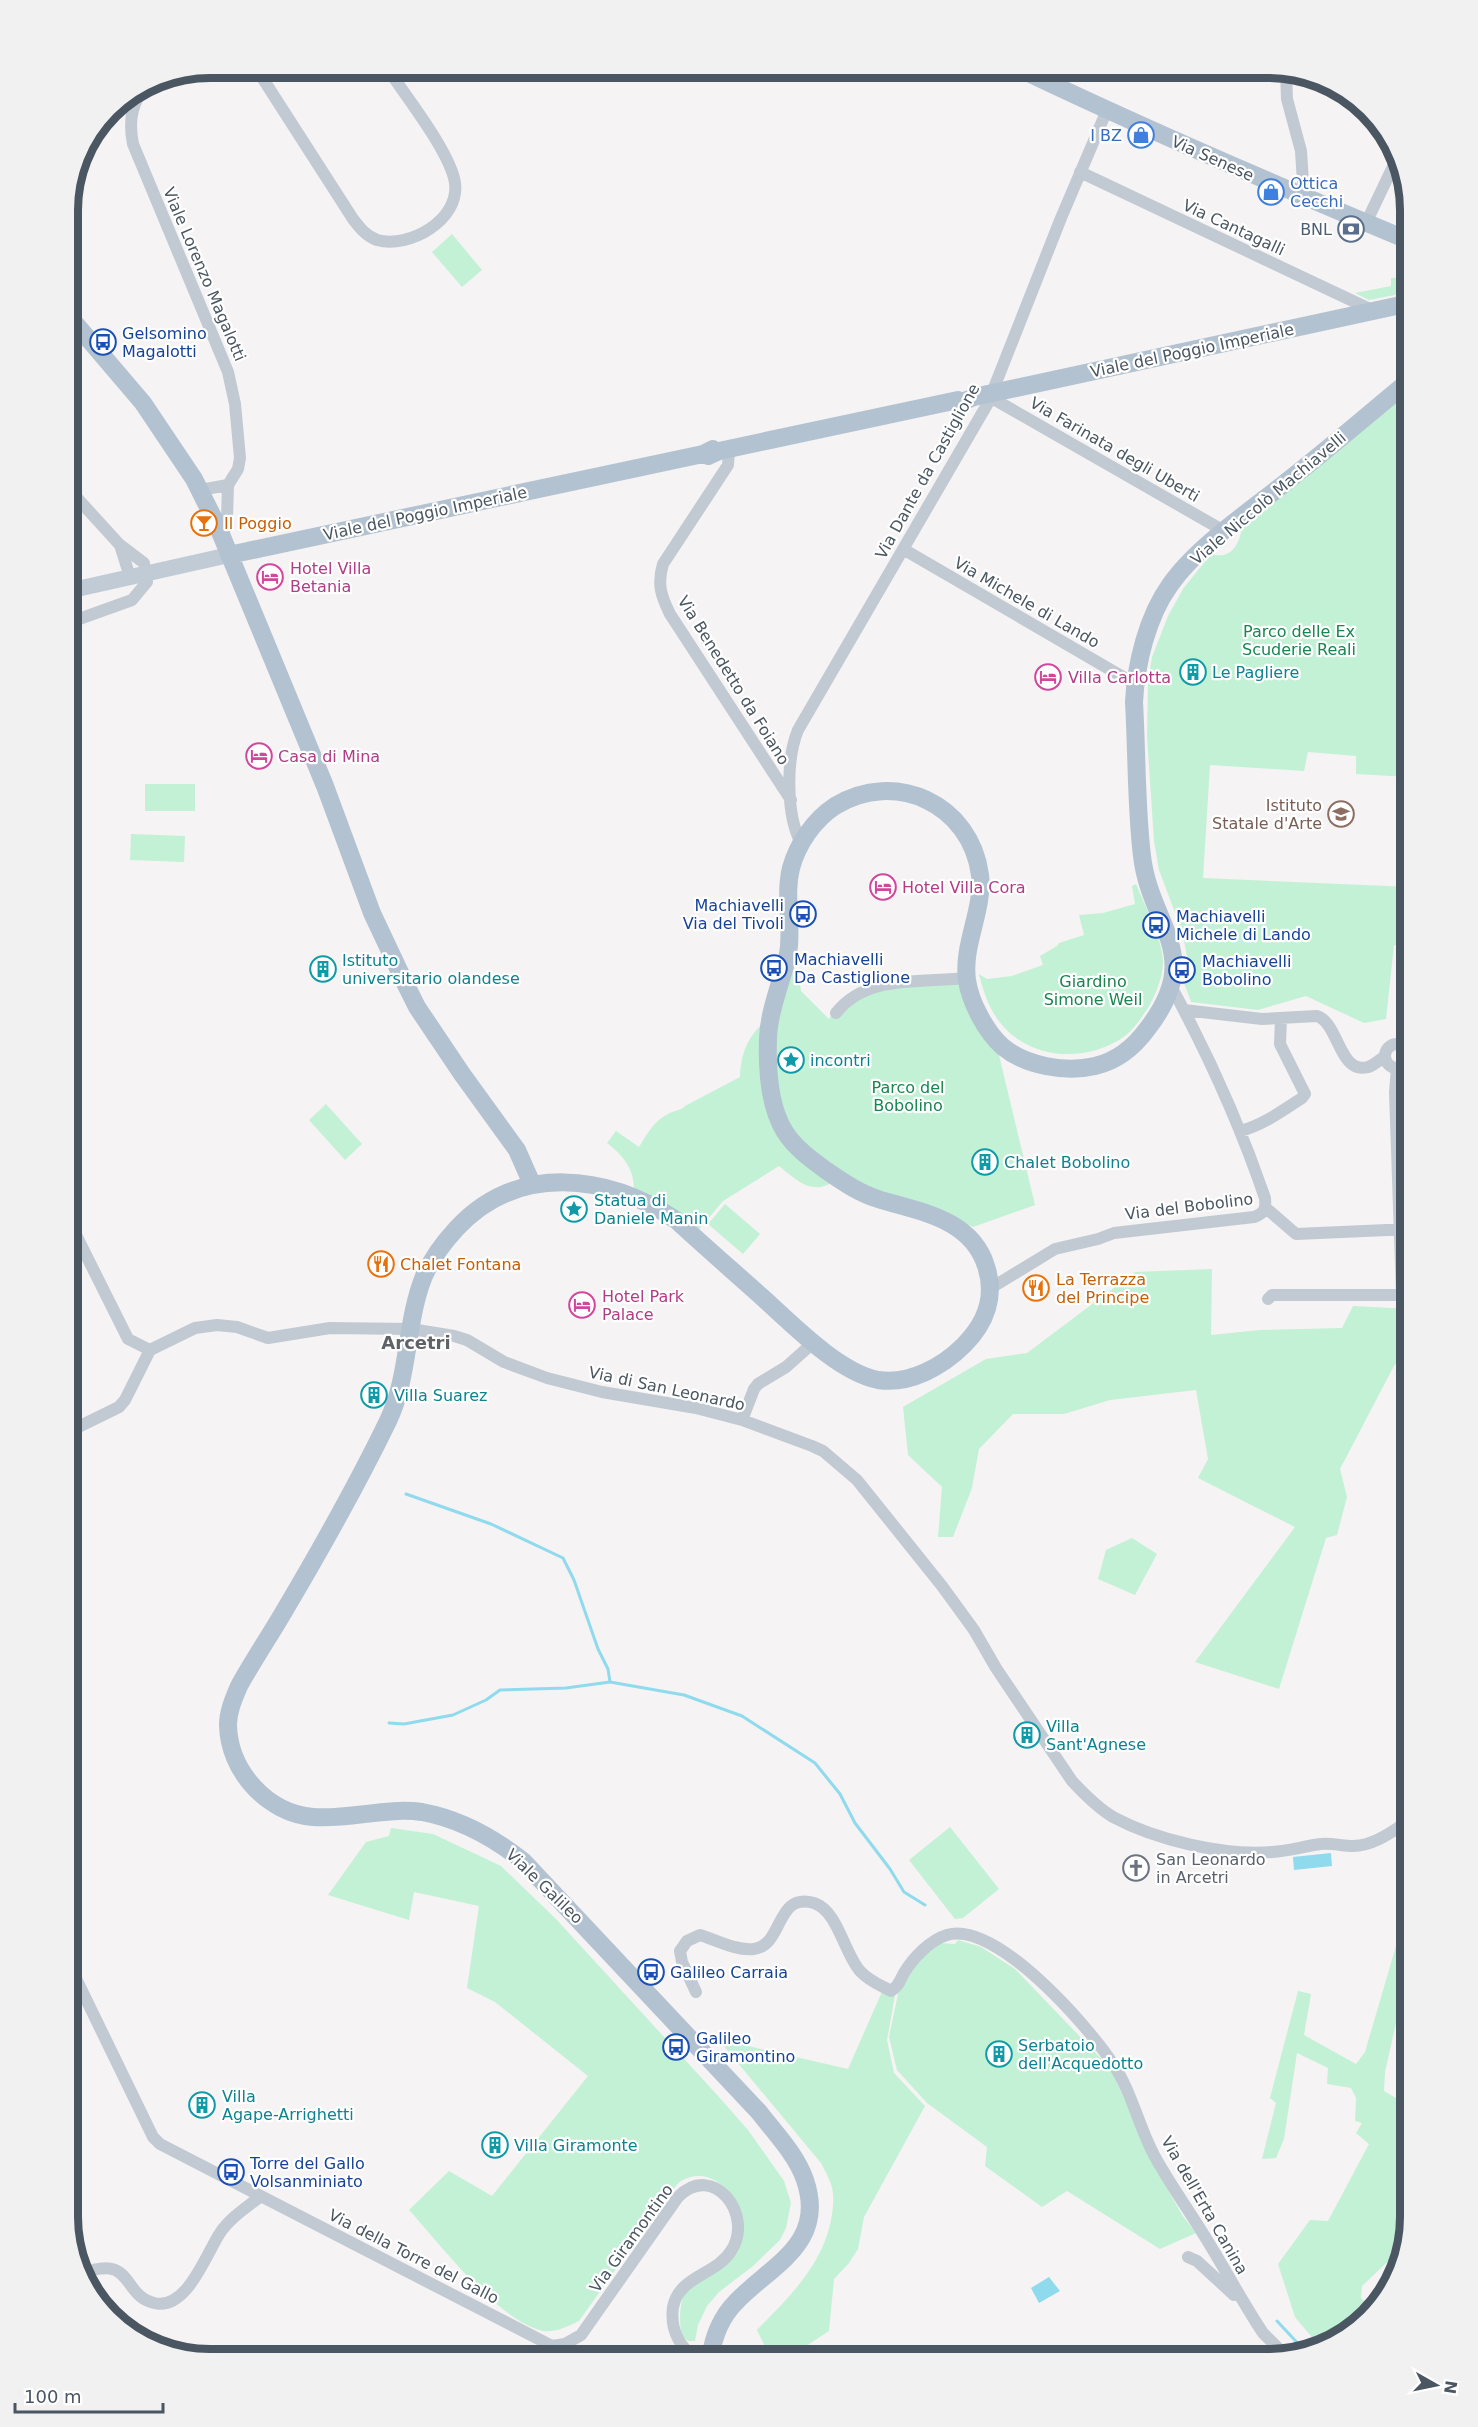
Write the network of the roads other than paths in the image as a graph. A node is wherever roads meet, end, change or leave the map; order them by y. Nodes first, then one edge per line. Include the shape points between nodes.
1 (263, 78) edge
2 (394, 78) edge
3 (1039, 78) edge
4 (1286, 80) edge
5 (138, 99) edge
6 (1107, 110) junction
7 (1393, 167) edge
8 (1080, 172) junction
9 (1304, 198) junction
10 (1366, 223) junction
11 (1400, 237) edge
12 (1400, 305) edge
13 (1374, 311) junction
14 (78, 327) edge
15 (1400, 388) edge
16 (974, 397) junction
17 (717, 451) junction
18 (228, 485) junction
19 (200, 490) junction
20 (78, 499) edge
21 (1224, 531) junction
22 (120, 544) junction
23 (226, 547) junction
24 (903, 549) junction
25 (147, 573) junction
26 (130, 577) junction
27 (78, 589) edge
28 (78, 619) edge
29 (1135, 684) junction
30 (791, 801) junction
31 (801, 843) junction
32 (967, 978) junction
33 (1171, 986) junction
34 (1184, 1010) junction
35 (836, 1013) dead end
36 (1281, 1018) junction
37 (1400, 1041) edge
38 (1384, 1058) junction
39 (1399, 1068) junction
40 (1400, 1075) edge
41 (1240, 1131) junction
42 (1400, 1160) edge
43 (532, 1184) junction
44 (1266, 1208) junction
45 (1400, 1229) edge
46 (78, 1239) edge
47 (991, 1288) junction
48 (1400, 1295) edge
49 (1268, 1299) dead end
50 (411, 1329) junction
51 (813, 1343) junction
52 (150, 1350) junction
53 (742, 1420) junction
54 (78, 1427) edge
55 (1400, 1826) edge
56 (78, 1983) edge
57 (696, 1992) dead end
58 (261, 2196) junction
59 (1188, 2257) dead end
60 (90, 2271) edge
61 (1246, 2306) junction
62 (552, 2346) junction
63 (552, 2349) edge
64 (686, 2349) edge
65 (712, 2349) edge
66 (1279, 2349) edge

1 - 2 street via 353,219 365,234 394,243 424,233 443,218 452,202 455,184 447,158
3 - 6 main road, Via Senese
4 - 9 street via 1287,99 1301,151
5 - 18 street, Viale Lorenzo Magalotti via 131,114 133,144 228,372 240,458
6 - 8 street, Via Dante da Castiglione
6 - 9 main road, Via Senese
7 - 10 street
8 - 13 street, Via Cantagalli
8 - 16 street, Via Dante da Castiglione
9 - 10 main road, Via Senese
10 - 11 main road, Via Senese
12 - 13 main road, Viale del Poggio Imperiale
13 - 16 main road, Viale del Poggio Imperiale
14 - 19 main road via 143,403
15 - 21 main road, Viale Niccolò Machiavelli
16 - 17 main road, Viale del Poggio Imperiale
16 - 21 street, Via Farinata degli Uberti via 997,401
16 - 24 street, Via Dante da Castiglione via 988,403
17 - 23 main road, Viale del Poggio Imperiale
17 - 30 street, Via Benedetto da Foiano via 728,465 663,564 660,592 670,614
18 - 19 street
18 - 23 street, Viale Lorenzo Magalotti
19 - 23 main road
20 - 22 street
21 - 29 main road, Viale Niccolò Machiavelli via 1170,585 1151,623
22 - 25 street via 144,563
22 - 26 street
23 - 25 street, Viale del Poggio Imperiale
23 - 43 main road via 325,786 372,913 404,981 455,1065 521,1156
24 - 29 street, Via Michele di Lando
24 - 30 street, Via Dante da Castiglione via 798,730 791,756
25 - 26 street, Viale del Poggio Imperiale
25 - 28 street via 147,582 132,600
26 - 27 street, Viale del Poggio Imperiale
29 - 33 main road, Viale Niccolò Machiavelli via 1142,857 1149,887 1171,942
30 - 31 street, Via Dante da Castiglione via 793,829
31 - 32 main road, Viale Niccolò Machiavelli via 827,811 868,792 892,790 938,805 958,824 973,848 980,876
31 - 47 main road, Viale Niccolò Machiavelli via 790,874 788,951 768,1031 770,1081 784,1131 799,1149 846,1184 958,1228 980,1250
32 - 33 main road, Viale Niccolò Machiavelli via 975,1006 1002,1046 1022,1058 1066,1069 1101,1065 1133,1046 1160,1011
32 - 35 street via 876,986 862,990
33 - 34 street, Via del Bobolino
34 - 36 street
34 - 41 street, Via del Bobolino
36 - 38 street via 1322,1018 1348,1060 1358,1067
36 - 41 street via 1280,1044 1305,1094 1272,1118
37 - 38 street via 1388,1047
38 - 39 street
39 - 40 street
39 - 42 street via 1395,1092
41 - 44 street, Via del Bobolino
43 - 50 main road, Viale Galileo via 506,1192 482,1206 440,1248 424,1275
43 - 51 main road, Viale Niccolò Machiavelli via 583,1184 621,1191 653,1204 676,1220
44 - 45 street via 1296,1234
44 - 47 street, Via del Bobolino via 1262,1215 1254,1217 1126,1230 1060,1247
46 - 52 street via 128,1339
47 - 51 main road, Viale Niccolò Machiavelli via 981,1325 965,1344 931,1368 902,1380 860,1375
48 - 49 street via 1272,1295
50 - 52 street, Via di San Leonardo via 330,1328 268,1338 217,1325 181,1333
50 - 53 street, Via di San Leonardo via 467,1340 504,1362 547,1378
50 - 65 main road, Viale Galileo via 400,1389 389,1417 315,1557 239,1686 228,1725 234,1758 254,1788 290,1811 312,1817 421,1812 446,1818 498,1841 544,1881 759,2112 790,2152 805,2180 810,2205 806,2227 797,2247 724,2316
51 - 53 street via 786,1367 758,1384
52 - 54 street via 119,1407
53 - 55 street, Via di San Leonardo via 823,1452 857,1480 974,1630 1072,1781 1112,1816 1190,1844 1256,1853 1324,1844 1369,1844
56 - 58 street, Via della Torre del Gallo via 153,2137
57 - 61 street, Via dell'Erta Canina via 680,1951 687,1941 700,1935 744,1949 763,1946 785,1911 803,1902 819,1905 834,1920 859,1970 891,1990 923,1949 948,1934 966,1935 1006,1952 1084,2026 1113,2064 1154,2154
58 - 60 street via 220,2233 189,2286 171,2302 147,2301 118,2271 106,2267
58 - 62 street, Via della Torre del Gallo
59 - 61 street, Via dell'Erta Canina
61 - 66 street, Via dell'Erta Canina
62 - 63 street
62 - 64 street, Via Giramontino via 566,2344 581,2335 678,2197 685,2190 703,2185 730,2199 739,2222 738,2233 730,2253 680,2290 672,2319 676,2338

